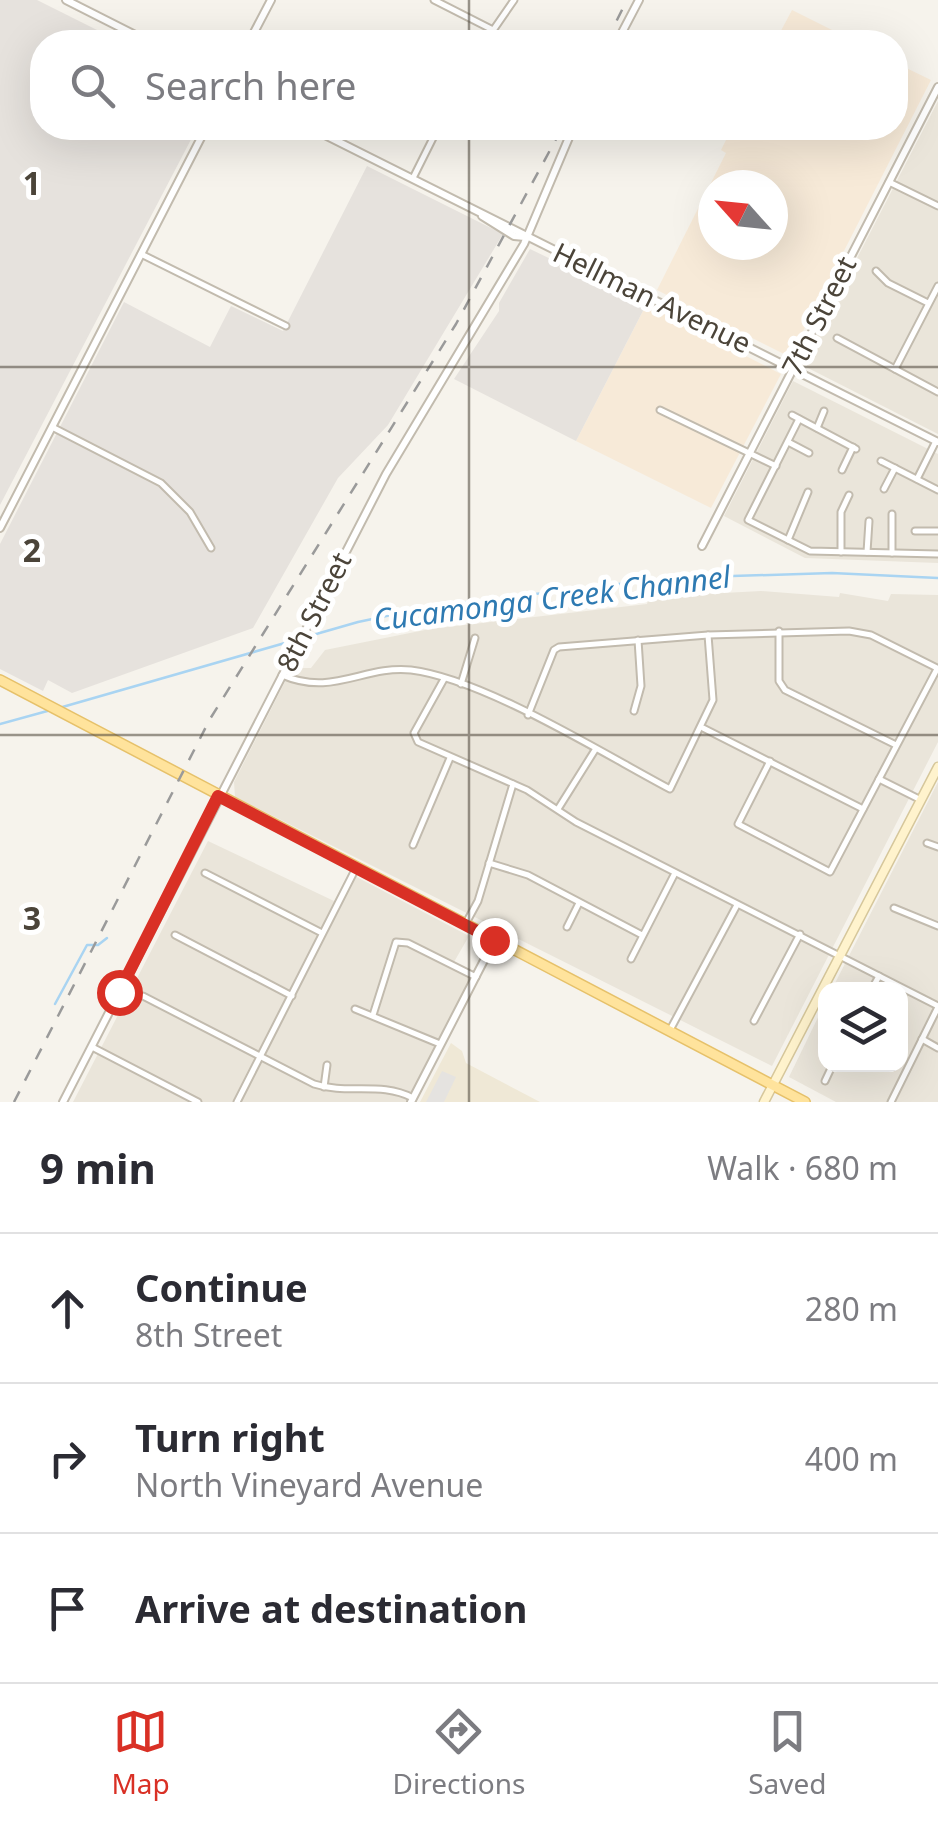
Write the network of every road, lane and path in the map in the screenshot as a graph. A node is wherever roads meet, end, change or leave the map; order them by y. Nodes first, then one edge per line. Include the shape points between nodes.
1 (66, 0) edge
2 (270, 0) edge
3 (434, 0) edge
4 (514, 0) edge
5 (639, 0) edge
6 (125, 30) edge
7 (255, 30) edge
8 (493, 30) joint
9 (623, 30) edge
10 (938, 87) edge
11 (200, 140) edge
12 (335, 140) edge
13 (432, 140) edge
14 (568, 140) edge
15 (412, 181) junction
16 (889, 182) junction
17 (938, 206) edge
18 (526, 237) junction
19 (141, 254) junction
20 (876, 271) dead end
21 (938, 286) edge
22 (929, 304) junction
23 (286, 326) dead end
24 (837, 338) dead end
25 (792, 368) junction
26 (895, 369) junction
27 (938, 392) edge
28 (660, 410) dead end
29 (824, 412) dead end
30 (52, 427) junction
31 (817, 428) junction
32 (788, 442) junction
33 (937, 442) edge
34 (749, 452) junction
35 (809, 452) dead end
36 (881, 461) dead end
37 (776, 466) junction
38 (895, 468) junction
39 (842, 470) dead end
40 (917, 479) junction
41 (884, 489) dead end
42 (938, 490) edge
43 (808, 492) dead end
44 (849, 495) dead end
45 (892, 514) dead end
46 (868, 520) dead end
47 (0, 528) edge
48 (914, 530) dead end
49 (938, 531) edge
50 (788, 540) junction
51 (702, 546) dead end
52 (211, 548) dead end
53 (841, 552) junction
54 (867, 552) junction
55 (892, 553) junction
56 (938, 554) edge
57 (779, 632) junction
58 (708, 634) junction
59 (475, 638) dead end
60 (638, 640) junction
61 (937, 667) edge
62 (282, 675) junction
63 (444, 678) junction
64 (0, 680) edge
65 (461, 684) junction
66 (634, 711) dead end
67 (528, 716) junction
68 (703, 728) junction
69 (896, 745) junction
70 (595, 750) junction
71 (450, 758) junction
72 (770, 761) junction
73 (938, 767) edge
74 (879, 779) junction
75 (513, 784) junction
76 (218, 796) junction
77 (921, 800) junction
78 (558, 809) junction
79 (863, 809) junction
80 (927, 843) dead end
81 (413, 845) dead end
82 (938, 847) edge
83 (489, 864) junction
84 (356, 868) junction
85 (205, 872) dead end
86 (675, 873) junction
87 (579, 902) junction
88 (737, 905) junction
89 (894, 908) dead end
90 (466, 924) junction
91 (938, 926) edge
92 (567, 927) dead end
93 (323, 934) junction
94 (800, 934) junction
95 (175, 935) dead end
96 (642, 935) junction
97 (494, 940) junction
98 (840, 954) junction
99 (631, 958) dead end
100 (476, 976) junction
101 (879, 976) junction
102 (876, 982) edge
103 (143, 996) dead end
104 (292, 996) junction
105 (938, 1006) edge
106 (355, 1009) dead end
107 (373, 1015) junction
108 (754, 1021) dead end
109 (669, 1032) junction
110 (922, 1039) junction
111 (440, 1044) junction
112 (92, 1046) junction
113 (938, 1048) edge
114 (260, 1056) junction
115 (327, 1065) dead end
116 (830, 1072) edge
117 (825, 1081) dead end
118 (772, 1086) junction
119 (324, 1087) junction
120 (412, 1100) edge
121 (62, 1102) edge
122 (198, 1102) edge
123 (237, 1102) edge
124 (764, 1102) edge
125 (805, 1102) edge
126 (891, 1102) edge

1 - 6 street
2 - 7 street
3 - 8 street
4 - 8 street
5 - 9 street
10 - 16 street, 7th Street
11 - 19 street
12 - 15 street, Hellman Avenue
13 - 15 street
14 - 18 street, 8th Street
15 - 18 street, Hellman Avenue
16 - 17 street
16 - 25 street, 7th Street
18 - 25 street, Hellman Avenue
18 - 62 street, 8th Street via 386,474
19 - 23 street
19 - 30 street
20 - 22 street
21 - 22 street
22 - 26 street
24 - 26 street
25 - 33 street, Hellman Avenue
25 - 34 street, 7th Street
26 - 27 street
28 - 34 street
29 - 31 street
30 - 47 street
30 - 52 street via 162,483
31 - 32 street via 796,417
31 - 39 street via 855,448
32 - 35 street
32 - 37 street
33 - 40 street
34 - 37 street
34 - 51 street, 7th Street
36 - 38 street
37 - 50 street via 748,520
38 - 40 street
38 - 41 street
40 - 42 street
43 - 50 street
44 - 53 street
45 - 55 street
46 - 54 street
48 - 49 street
50 - 53 street via 810,551
53 - 54 street
54 - 55 street
55 - 56 street
57 - 58 street
57 - 61 street via 872,635
57 - 69 street via 779,681 785,690
58 - 60 street
58 - 68 street via 713,700
59 - 65 street
60 - 66 street via 641,686
60 - 67 street via 554,650
61 - 69 street
62 - 63 street via 326,684 396,670
62 - 76 street, 8th Street
63 - 65 street
63 - 71 street via 415,739
64 - 76 main road
65 - 67 street
67 - 70 street
68 - 70 street via 670,789
68 - 72 street
69 - 74 street
70 - 78 street
71 - 75 street
71 - 81 street
72 - 79 street
72 - 79 street via 738,824 830,872
73 - 77 main road
74 - 77 street
74 - 79 street
75 - 78 street
75 - 83 street
76 - 84 main road
76 - 112 street, 8th Street
77 - 98 main road
78 - 86 street
80 - 82 street
83 - 87 street via 528,875
83 - 90 street
84 - 90 main road
84 - 93 street
85 - 93 street
86 - 88 street
86 - 96 street
87 - 92 street
87 - 96 street
88 - 94 street
88 - 109 street
89 - 91 street
90 - 97 main road
93 - 104 street
94 - 98 street
94 - 108 street
95 - 104 street
96 - 99 street
97 - 100 street
97 - 109 main road
98 - 101 street
98 - 118 main road
100 - 107 street via 396,942
100 - 111 street
101 - 102 street
101 - 105 street
103 - 114 street
104 - 114 street
105 - 110 street
106 - 107 street
107 - 111 street
109 - 118 main road
110 - 113 street
110 - 126 street
111 - 120 street
112 - 121 street, 8th Street
112 - 122 street
114 - 119 street
114 - 123 street
115 - 119 street
116 - 117 street
118 - 124 main road
118 - 125 main road
119 - 120 street via 395,1089

